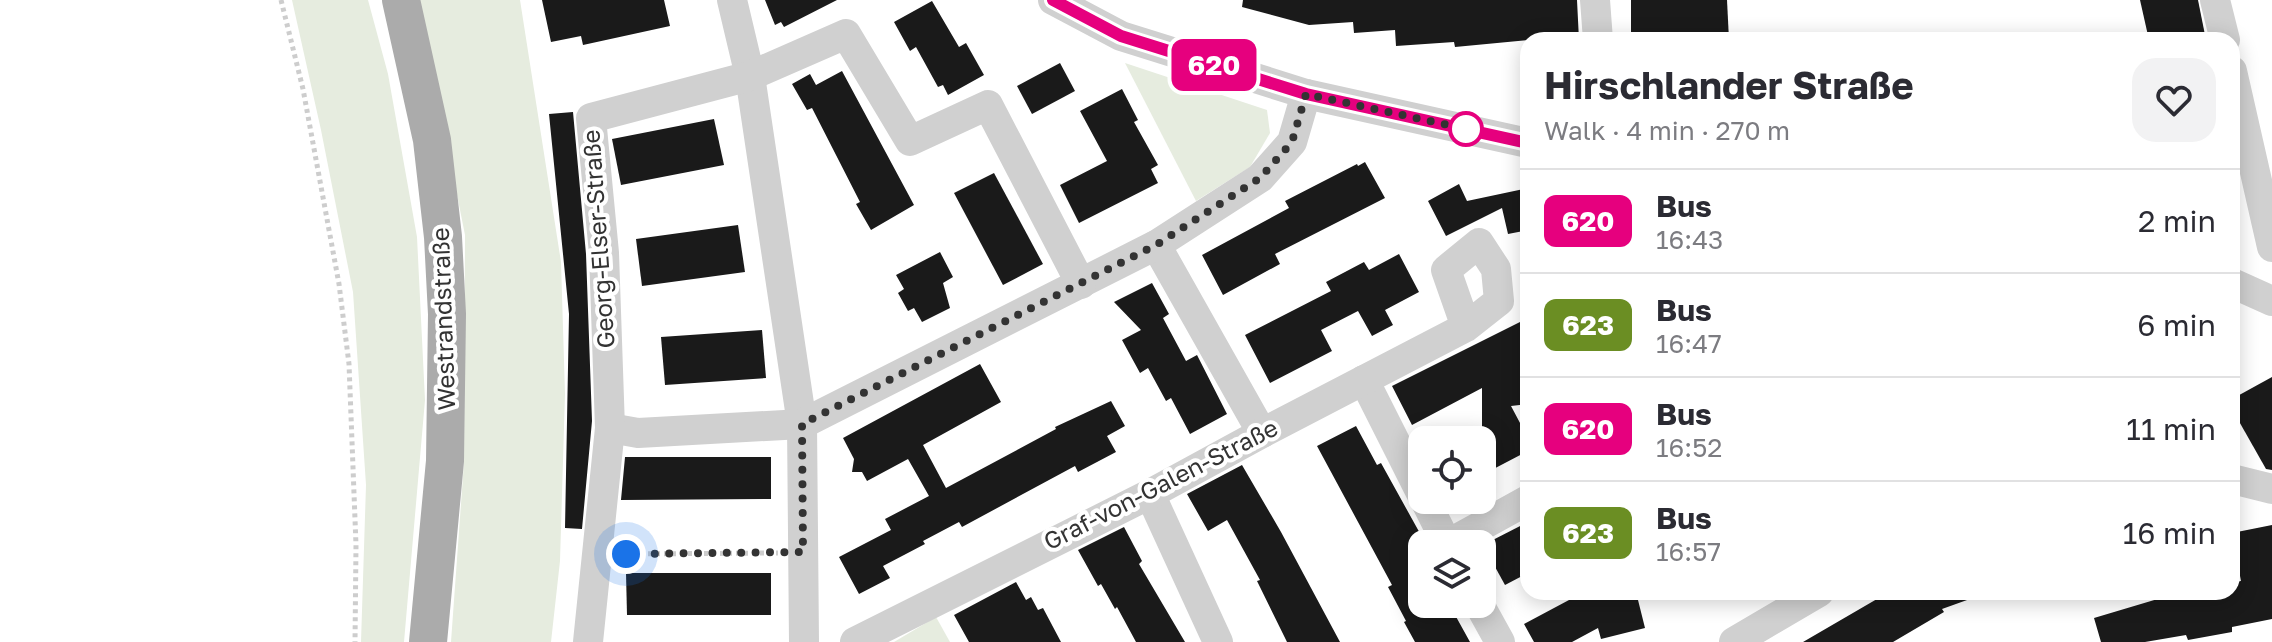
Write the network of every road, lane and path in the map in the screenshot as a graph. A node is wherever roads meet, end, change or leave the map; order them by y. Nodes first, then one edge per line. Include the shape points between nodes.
1 (281, 0) edge
2 (401, 0) edge
3 (732, 0) edge
4 (1053, 0) edge
5 (1595, 0) edge
6 (2215, 0) edge
7 (1597, 32) edge
8 (2223, 32) edge
9 (750, 76) junction
10 (1306, 94) junction
11 (2240, 106) edge
12 (1520, 141) edge
13 (1156, 245) junction
14 (2272, 247) edge
15 (1081, 284) junction
16 (2240, 287) edge
17 (2272, 301) edge
18 (1466, 327) dead end
19 (1364, 380) junction
20 (802, 424) junction
21 (610, 428) junction
22 (1262, 433) junction
23 (1408, 467) edge
24 (2240, 481) edge
25 (2272, 489) edge
26 (1150, 494) junction
27 (1520, 504) edge
28 (1473, 530) edge
29 (803, 552) junction
30 (597, 554) junction
31 (1805, 600) edge
32 (1487, 618) edge
33 (355, 642) edge
34 (428, 642) edge
35 (588, 642) edge
36 (804, 642) edge
37 (855, 642) edge
38 (1218, 642) edge
39 (1500, 642) edge
40 (1734, 642) edge

1 - 33 path via 303,89 349,364
2 - 34 main road, Westrandstraße via 432,140 447,314 446,451
3 - 9 street
4 - 10 street via 1121,36
5 - 7 street
6 - 8 street
9 - 15 street via 846,34 910,141 988,105
9 - 20 street
9 - 21 street, Georg-Elser-Straße via 591,118 604,253
10 - 12 street
10 - 13 street via 1292,142 1260,178
11 - 14 street
13 - 15 street
13 - 22 street
15 - 20 street
16 - 17 street
18 - 19 street, Graf-von-Galen-Straße
19 - 22 street, Graf-von-Galen-Straße
19 - 23 street
20 - 21 street via 638,433
20 - 29 street
21 - 30 street
22 - 26 street, Graf-von-Galen-Straße
24 - 25 street
26 - 37 street, Graf-von-Galen-Straße
26 - 38 street
27 - 28 street
29 - 30 path
29 - 36 street
30 - 35 street
31 - 40 street
32 - 39 street

